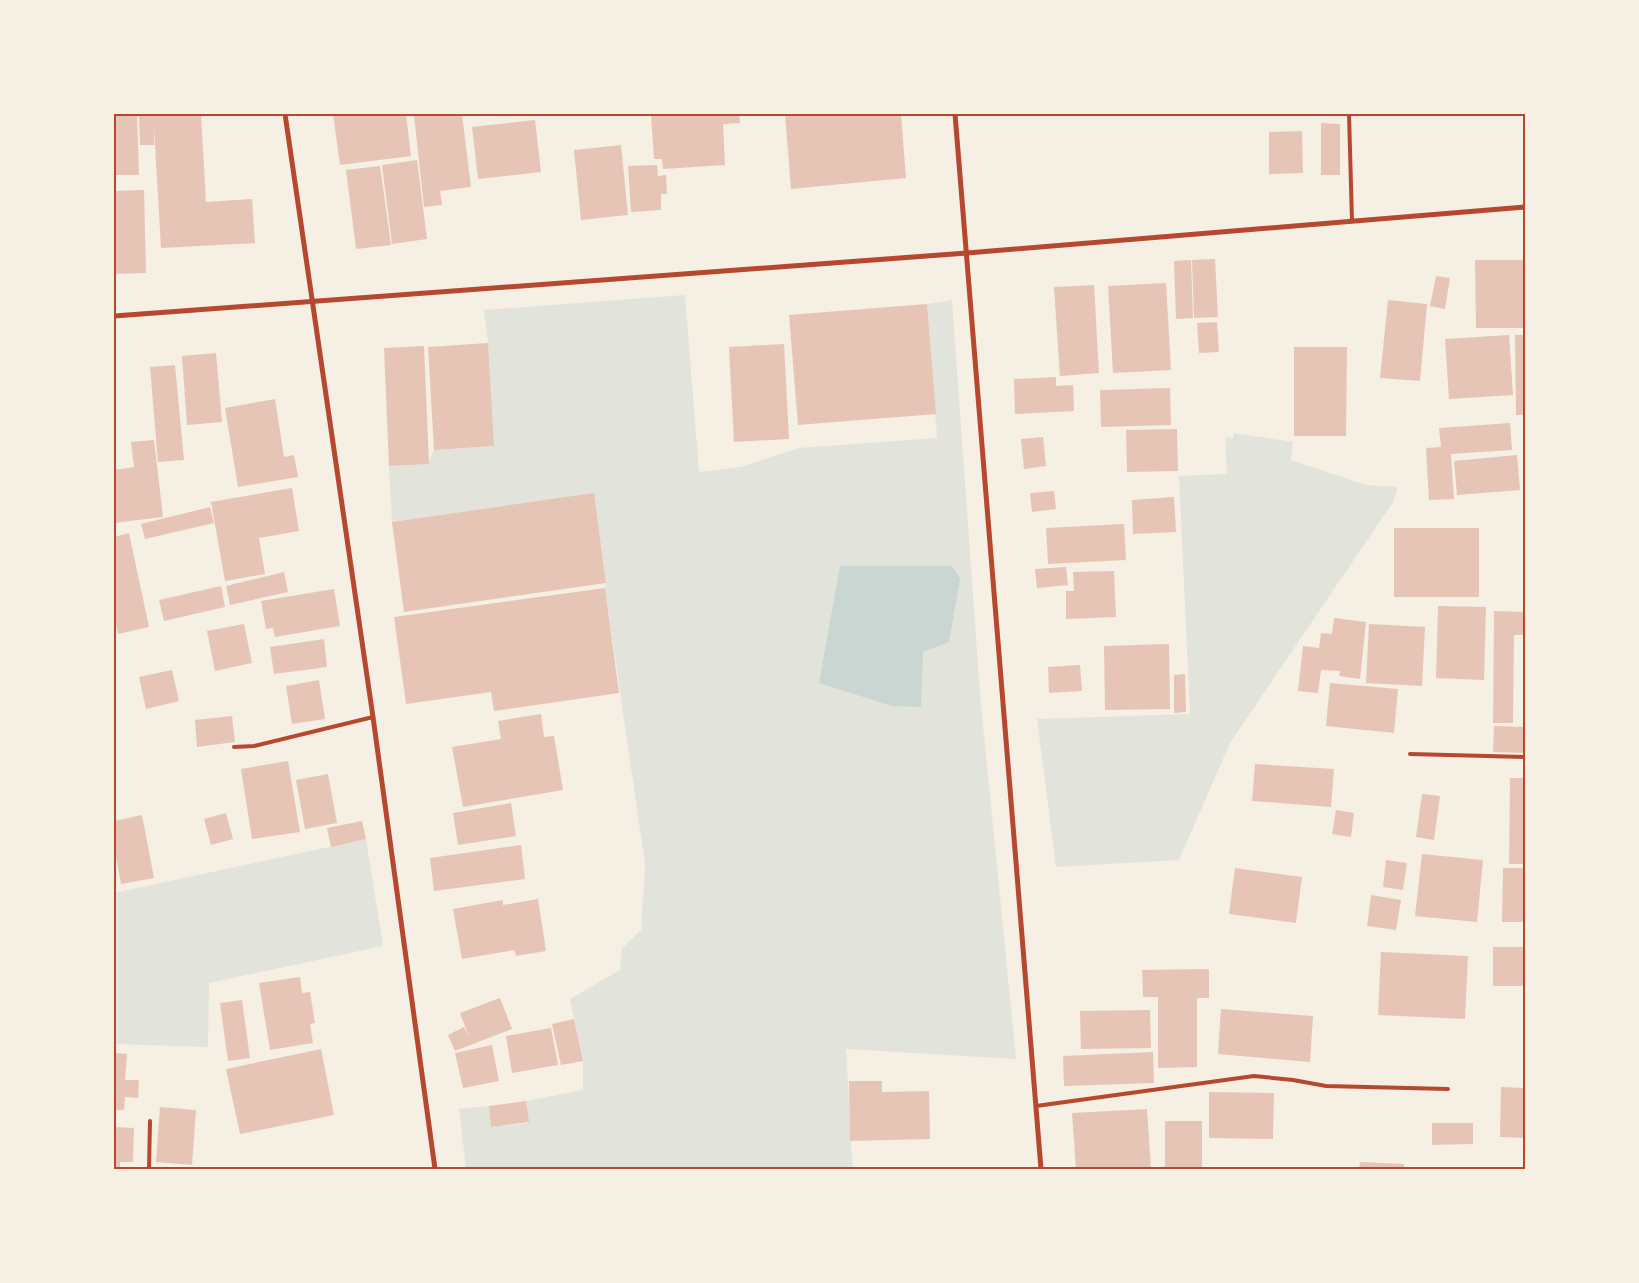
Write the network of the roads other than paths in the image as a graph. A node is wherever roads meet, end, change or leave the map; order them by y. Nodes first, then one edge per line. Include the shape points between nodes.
1 (286, 114) edge
2 (955, 114) edge
3 (1349, 114) edge
4 (1525, 207) edge
5 (1352, 221) junction
6 (966, 252) junction
7 (314, 301) junction
8 (114, 316) edge
9 (373, 717) junction
10 (234, 747) dead end
11 (1410, 754) dead end
12 (1525, 757) edge
13 (1448, 1089) dead end
14 (1036, 1106) junction
15 (150, 1121) dead end
16 (148, 1169) edge
17 (435, 1169) edge
18 (1041, 1169) edge

1 - 7 street
2 - 6 street
3 - 5 lane
4 - 5 street
5 - 6 street
6 - 7 street
6 - 14 street
7 - 8 street
7 - 9 street
9 - 10 lane via 254,746
9 - 17 street
11 - 12 lane
13 - 14 lane via 1326,1086 1254,1076
14 - 18 street
15 - 16 lane

